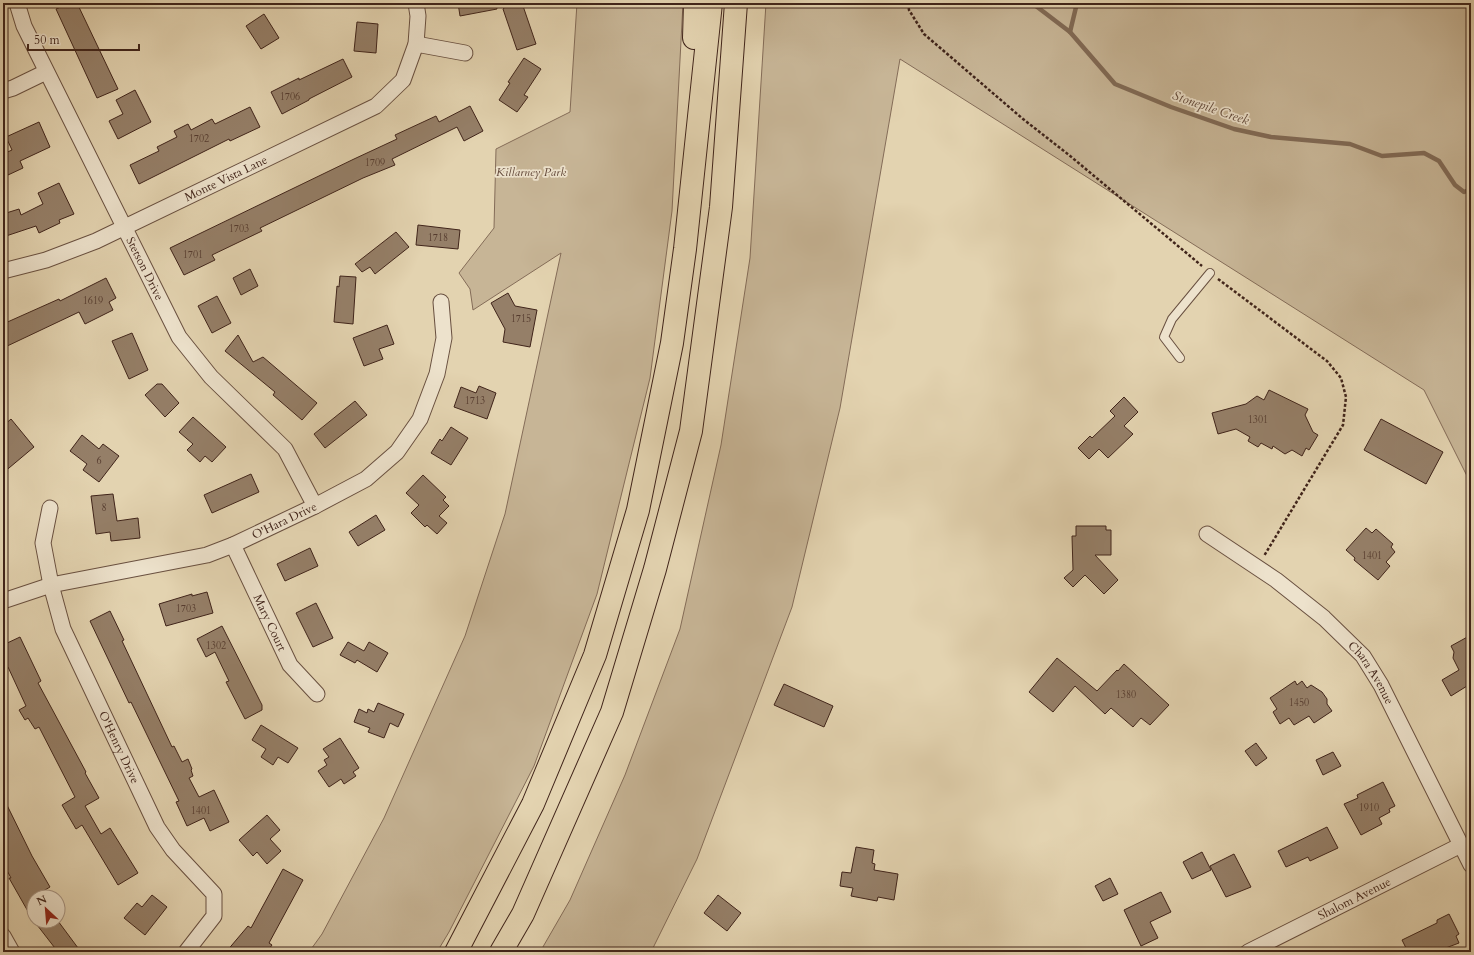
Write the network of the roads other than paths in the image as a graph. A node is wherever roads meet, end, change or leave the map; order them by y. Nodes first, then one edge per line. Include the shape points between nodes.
1 (17, 3) edge
2 (695, 3) edge
3 (711, 3) edge
4 (736, 3) edge
5 (417, 10) edge
6 (416, 44) junction
7 (465, 53) dead end
8 (46, 72) junction
9 (3, 91) edge
10 (125, 227) junction
11 (685, 249) junction
12 (3, 271) edge
13 (1210, 273) road end
14 (441, 302) dead end
15 (1180, 358) dead end
16 (315, 506) junction
17 (50, 508) dead end
18 (1207, 534) dead end
19 (233, 545) junction
20 (51, 585) junction
21 (3, 601) edge
22 (317, 694) dead end
23 (1461, 845) junction
24 (1471, 865) edge
25 (3, 936) edge
26 (12, 952) edge
27 (186, 952) edge
28 (456, 952) edge
29 (501, 952) edge
30 (1248, 952) edge

1 - 8 street, Stetson Drive via 24,26
2 - 11 highway
3 - 11 highway
4 - 29 highway via 721,207 691,431 655,569 612,712 524,914
5 - 6 street, Monte Vista Lane
6 - 7 street
6 - 10 street, Monte Vista Lane via 403,80 376,106
8 - 9 street
8 - 10 street, Stetson Drive
10 - 12 street, Monte Vista Lane via 46,260
10 - 16 street, Stetson Drive via 179,337 211,377 285,449
11 - 28 highway via 672,343 638,510 595,655 533,804
13 - 15 lane via 1172,319 1164,337
14 - 16 street, O'Hara Drive via 444,338 437,374 420,419 397,452 366,479
16 - 19 street, O'Hara Drive
17 - 20 street, O'Henry Drive via 43,543
18 - 23 street, Chara Avenue via 1258,567 1324,618 1363,656 1384,692
19 - 20 street, O'Hara Drive via 207,555
19 - 22 street, Mary Court via 290,665
20 - 21 street, O'Hara Drive
20 - 27 street, O'Henry Drive via 63,629 157,827 173,850 214,894 214,916
23 - 24 street, Chara Avenue
23 - 30 street, Shalom Avenue
25 - 26 street

